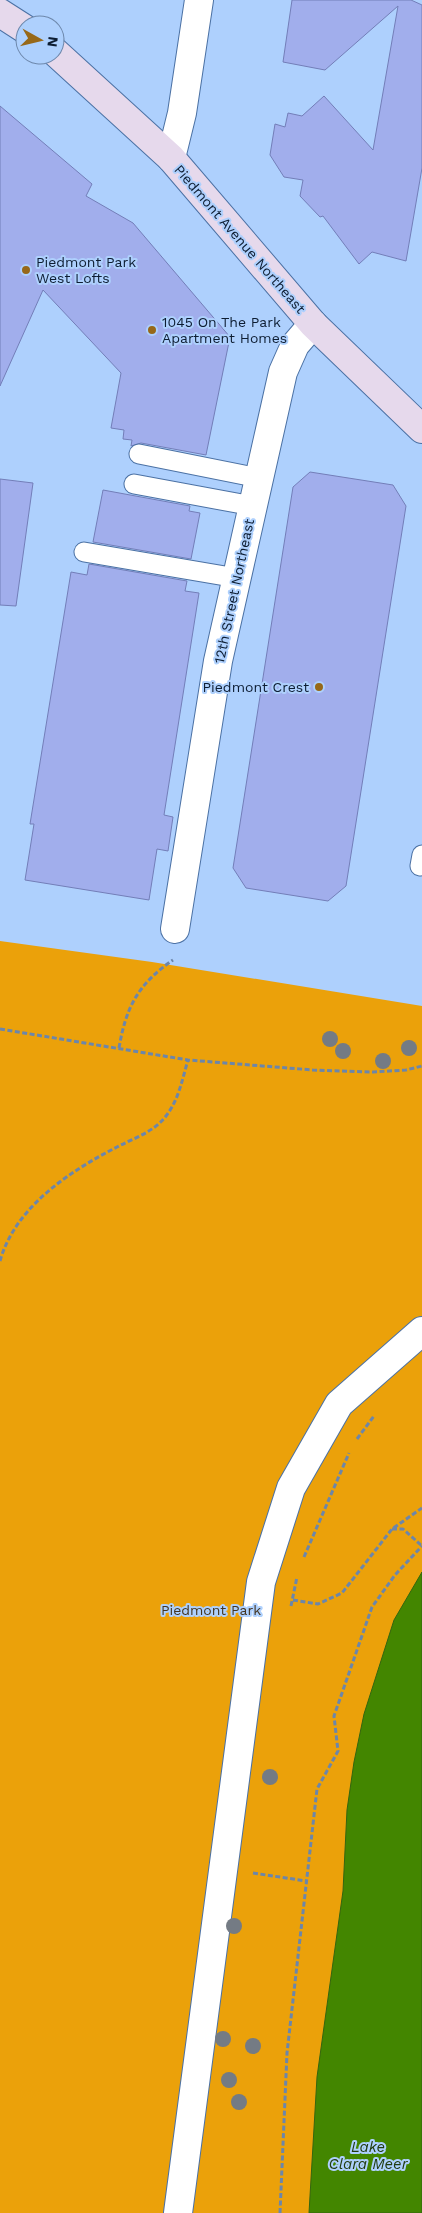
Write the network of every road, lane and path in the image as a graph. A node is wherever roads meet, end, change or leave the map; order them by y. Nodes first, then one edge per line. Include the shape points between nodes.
1 (199, 0) edge
2 (0, 13) edge
3 (15, 23) edge
4 (65, 61) edge
5 (171, 158) junction
6 (313, 324) junction
7 (422, 429) edge
8 (139, 454) dead end
9 (259, 478) junction
10 (134, 484) dead end
11 (253, 506) junction
12 (84, 552) dead end
13 (236, 578) junction
14 (175, 929) dead end
15 (181, 956) dead end
16 (0, 1029) edge
17 (119, 1048) junction
18 (188, 1060) junction
19 (422, 1066) edge
20 (0, 1262) edge
21 (422, 1331) edge
22 (376, 1414) dead end
23 (422, 1508) edge
24 (392, 1529) junction
25 (422, 1546) edge
26 (302, 1560) dead end
27 (299, 1569) dead end
28 (293, 1600) junction
29 (290, 1609) dead end
30 (254, 1865) dead end
31 (253, 1873) junction
32 (252, 1881) dead end
33 (306, 1881) junction
34 (178, 2213) edge
35 (280, 2213) edge

1 - 5 street via 182,113
2 - 3 main road
4 - 5 main road, Piedmont Avenue Northeast
5 - 6 main road, Piedmont Avenue Northeast
6 - 7 main road, Piedmont Avenue Northeast
6 - 9 street, 12th Street Northeast via 295,345 283,372
8 - 9 lane
9 - 11 street, 12th Street Northeast
10 - 11 lane
11 - 13 street, 12th Street Northeast
12 - 13 lane
13 - 14 street, 12th Street Northeast via 218,661
15 - 17 path via 152,974 135,997 124,1022
16 - 17 path
17 - 18 path
18 - 19 path via 373,1072
18 - 20 path via 177,1098 165,1118 144,1134 84,1164 53,1187 21,1218 2,1252
21 - 34 street via 339,1404 291,1488 261,1582
22 - 26 path via 353,1444
23 - 24 path
24 - 25 path via 403,1529
24 - 28 path via 342,1593 318,1604
25 - 33 path via 372,1607 337,1707 334,1716 338,1751 317,1789
27 - 28 path
28 - 29 path
30 - 31 path
31 - 32 path
31 - 33 path
33 - 35 path via 287,2053

